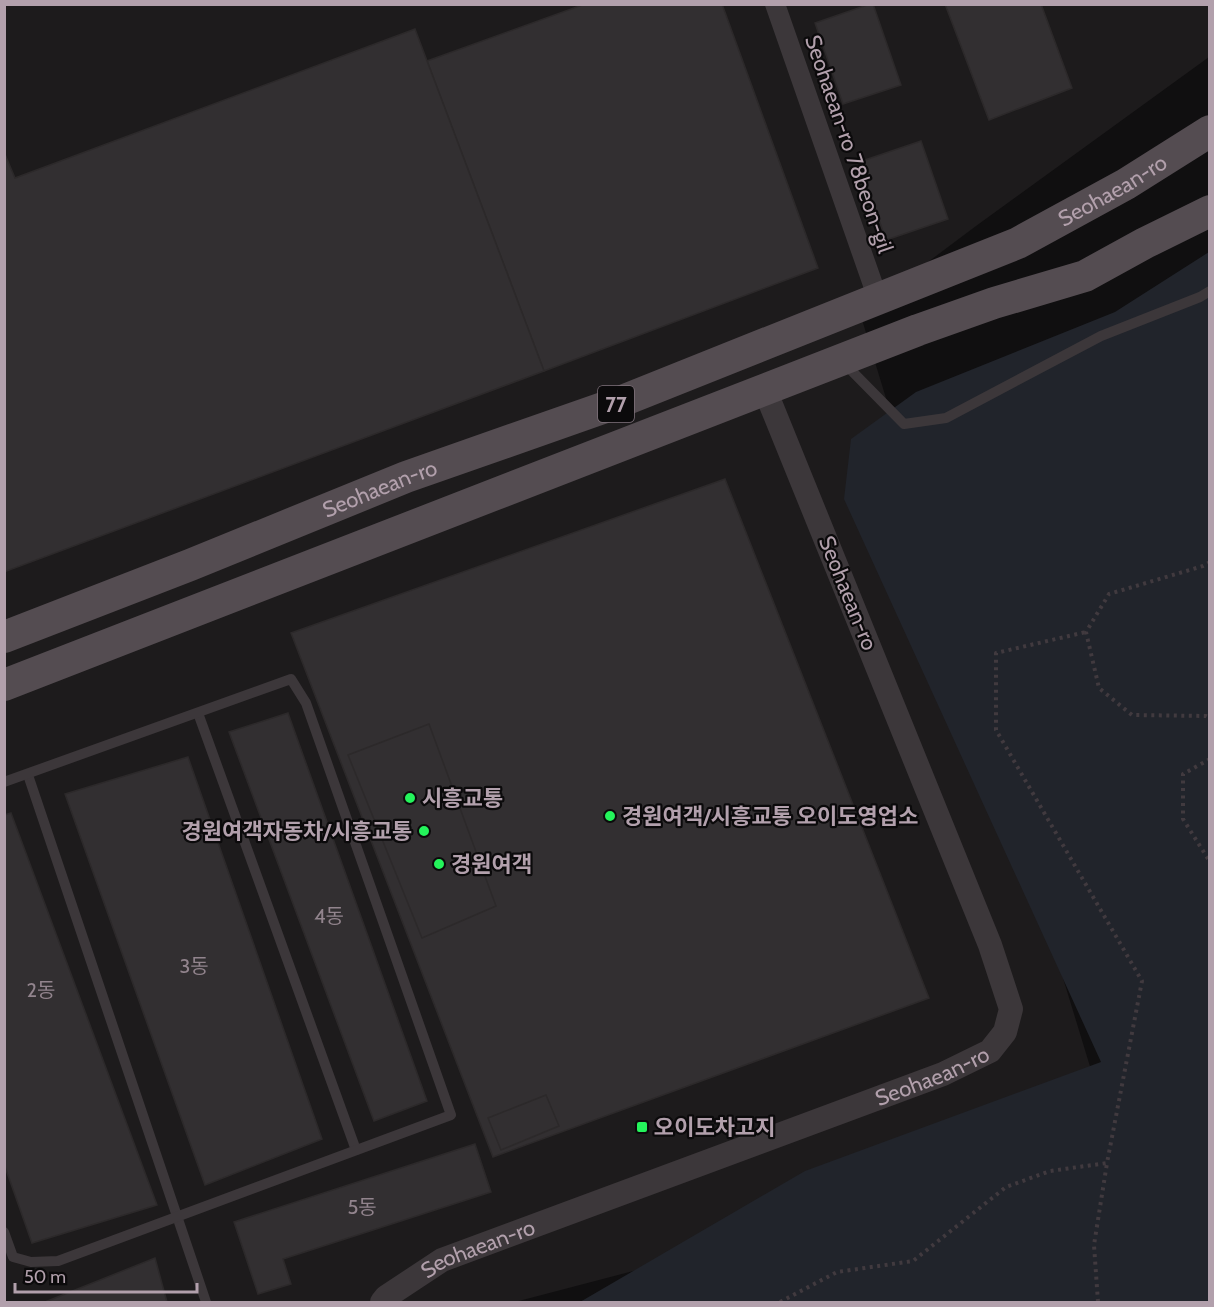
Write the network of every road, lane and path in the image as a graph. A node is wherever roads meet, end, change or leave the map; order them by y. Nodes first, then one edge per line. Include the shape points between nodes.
1 (775, 4) edge
2 (1209, 131) edge
3 (1209, 211) edge
4 (1209, 291) edge
5 (878, 299) junction
6 (840, 360) junction
7 (765, 390) junction
8 (1209, 562) edge
9 (4, 636) edge
10 (4, 685) edge
11 (198, 713) junction
12 (1209, 718) edge
13 (1209, 759) edge
14 (28, 775) junction
15 (4, 782) edge
16 (1209, 862) edge
17 (356, 1150) junction
18 (1107, 1163) dead end
19 (177, 1216) junction
20 (4, 1232) edge
21 (206, 1302) edge
22 (382, 1302) edge
23 (1098, 1302) edge

1 - 5 street, Seohaean-ro 78beon-gil
2 - 5 main road, Seohaean-ro / 77 via 1126,184 1018,243
3 - 6 main road, 77 via 1085,276 994,303
4 - 6 lane via 1101,336 946,418 904,424
5 - 9 main road, Seohaean-ro / 77 via 617,403 406,477
6 - 7 main road, 77
7 - 10 main road, 77
7 - 22 street, Seohaean-ro via 990,945 1011,1009 1005,1032 990,1052 943,1074 442,1260
8 - 12 path via 1109,594 1086,632 1099,688 1132,715
11 - 14 lane
11 - 17 lane
11 - 17 lane via 291,679 306,703 451,1115
13 - 16 path via 1183,774 1183,819
14 - 15 lane
14 - 19 lane
17 - 19 lane
18 - 23 path via 1094,1245
19 - 20 lane via 58,1261 31,1262 14,1257
19 - 21 lane

